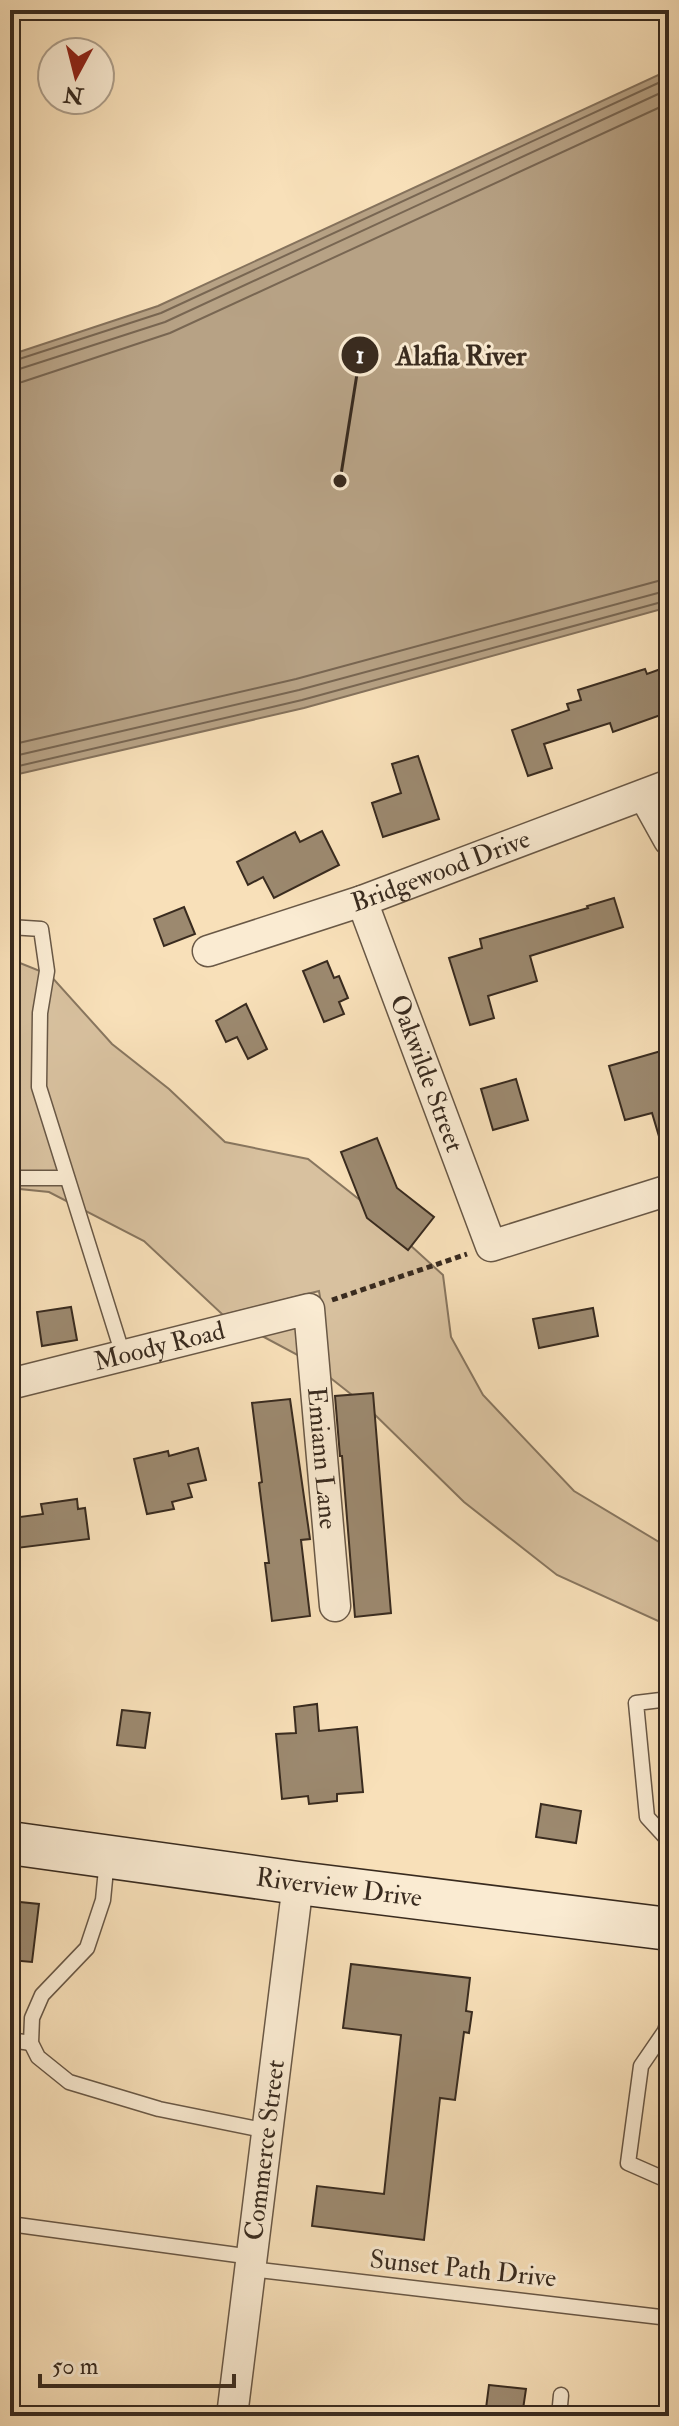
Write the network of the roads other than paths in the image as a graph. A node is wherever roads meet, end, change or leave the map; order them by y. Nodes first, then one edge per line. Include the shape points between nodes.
1 (657, 790) edge
2 (669, 840) edge
3 (362, 901) junction
4 (10, 927) edge
5 (208, 951) dead end
6 (10, 1178) edge
7 (66, 1178) junction
8 (669, 1190) edge
9 (309, 1309) joint
10 (123, 1355) junction
11 (10, 1384) edge
12 (335, 1606) dead end
13 (669, 1699) edge
14 (669, 1841) edge
15 (10, 1843) edge
16 (108, 1856) junction
17 (298, 1883) junction
18 (669, 1929) edge
19 (669, 2018) edge
20 (10, 2040) edge
21 (31, 2043) junction
22 (268, 2131) junction
23 (669, 2181) edge
24 (10, 2224) edge
25 (252, 2263) junction
26 (669, 2318) edge
27 (561, 2395) dead end
28 (232, 2416) edge
29 (559, 2416) edge

1 - 2 street
1 - 3 street, Bridgewood Drive
3 - 5 street, Bridgewood Drive
3 - 8 street, Oakwilde Street via 491,1246
4 - 7 lane via 41,929 47,971 40,1013 39,1087
6 - 7 lane
7 - 10 lane
9 - 10 street, Moody Road
9 - 12 street, Emiann Lane
10 - 11 street, Moody Road
13 - 14 lane via 636,1703 647,1817
15 - 16 street, Riverview Drive
16 - 17 street, Riverview Drive
16 - 21 lane via 103,1900 87,1948 42,1995 32,2018
17 - 18 street, Riverview Drive
17 - 22 street, Commerce Street
19 - 23 lane via 641,2066 628,2163
20 - 21 lane
21 - 22 lane via 38,2057 69,2082 159,2109
22 - 25 street, Commerce Street
24 - 25 lane, Sunset Path Drive
25 - 26 lane, Sunset Path Drive
25 - 28 street, Commerce Street
27 - 29 lane

